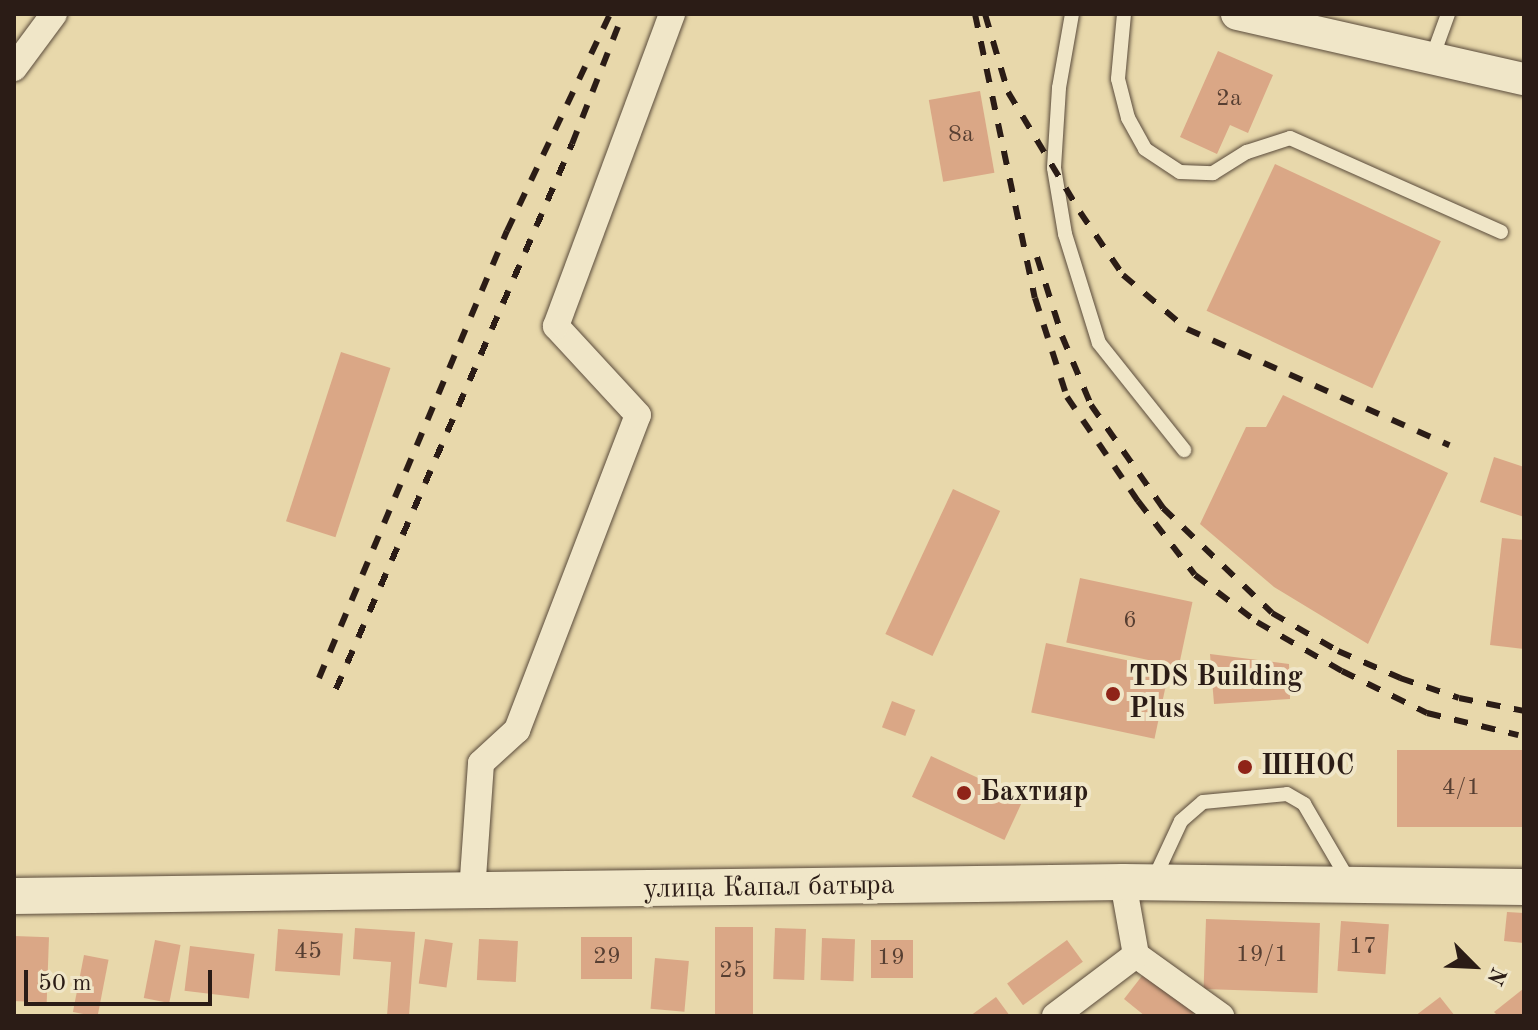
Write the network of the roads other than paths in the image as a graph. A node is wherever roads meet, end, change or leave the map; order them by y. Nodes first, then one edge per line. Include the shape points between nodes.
1 (54, 14) edge
2 (672, 14) edge
3 (1072, 14) edge
4 (1124, 14) edge
5 (1237, 14) edge
6 (1448, 14) edge
7 (1432, 58) junction
8 (14, 68) edge
9 (1524, 79) edge
10 (1501, 232) dead end
11 (1184, 450) dead end
12 (1137, 882) junction
13 (1351, 885) junction
14 (1524, 887) edge
15 (472, 892) junction
16 (14, 896) edge
17 (1136, 955) junction
18 (1055, 1016) edge
19 (1221, 1016) edge

1 - 8 street
2 - 15 street via 556,326 638,415 517,730 481,763
3 - 11 lane via 1059,88 1054,168 1065,234 1099,343
4 - 10 lane via 1118,79 1128,118 1145,149 1180,172 1213,173 1273,140 1290,138
5 - 7 street
6 - 7 lane
7 - 9 street
12 - 13 main road, улица Капал батыра
12 - 13 lane via 1181,821 1203,802 1287,794 1304,804
12 - 15 main road, улица Капал батыра
12 - 17 street
13 - 14 main road, улица Капал батыра
15 - 16 main road, улица Капал батыра
17 - 18 street
17 - 19 street

